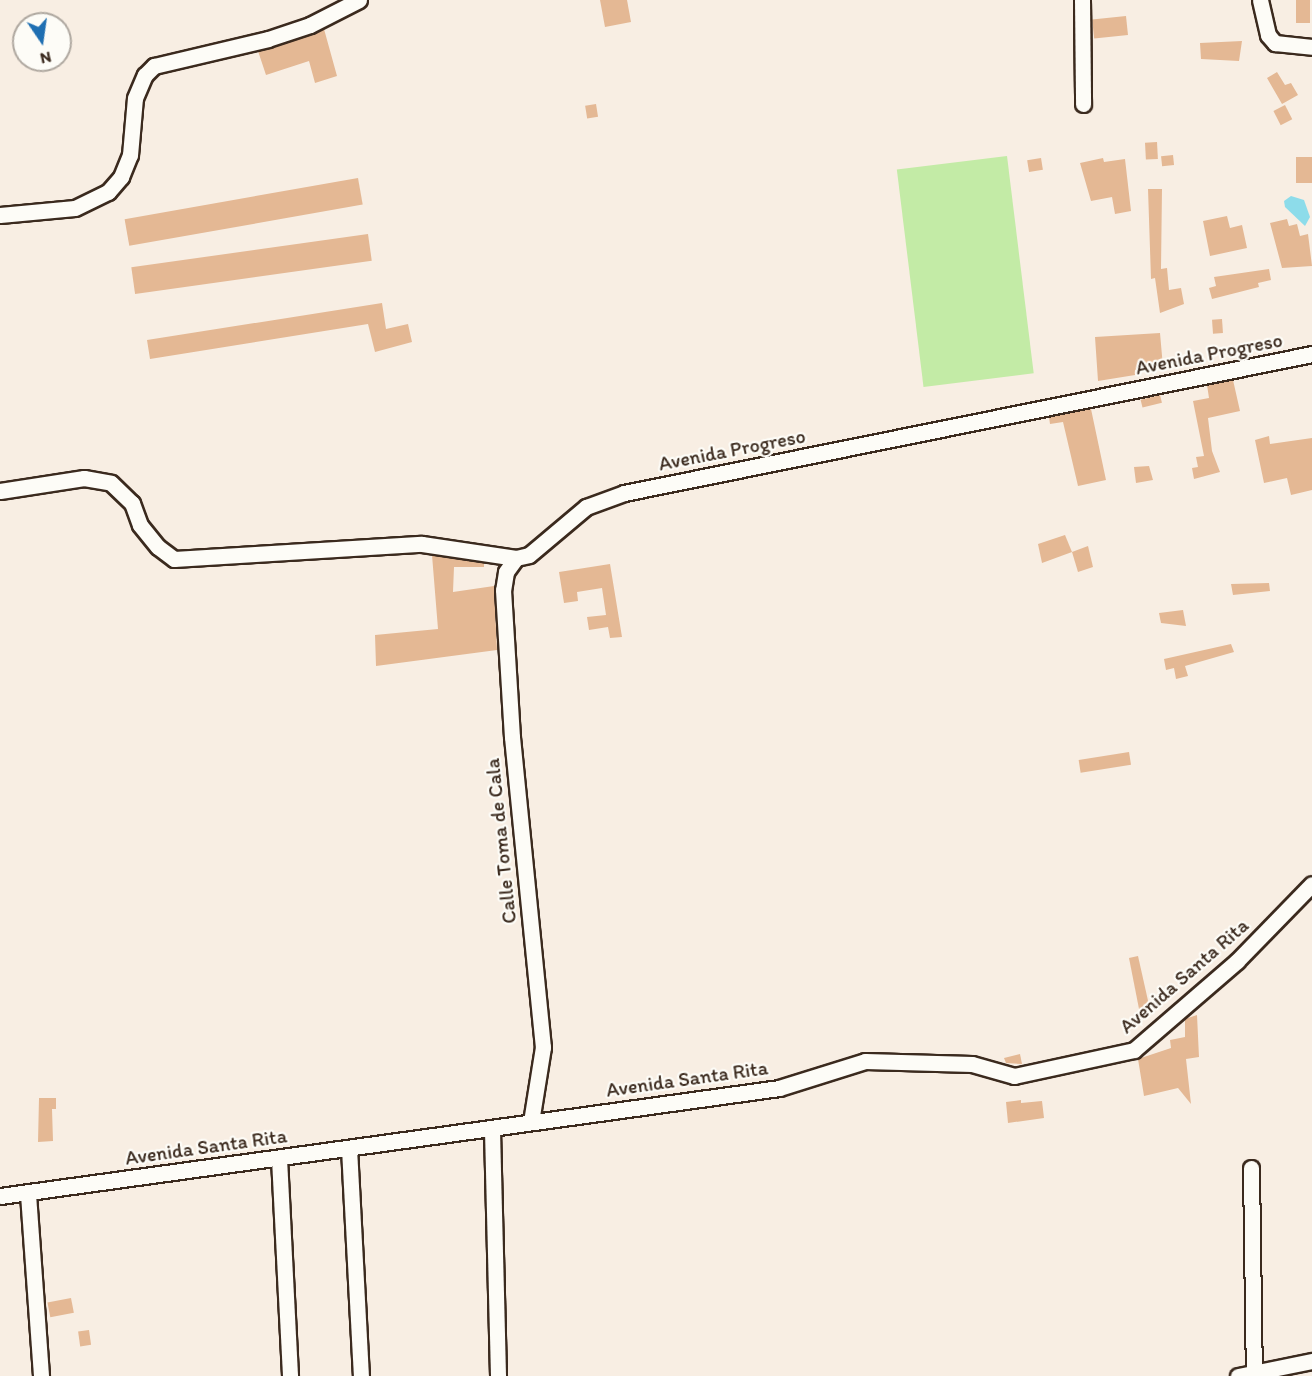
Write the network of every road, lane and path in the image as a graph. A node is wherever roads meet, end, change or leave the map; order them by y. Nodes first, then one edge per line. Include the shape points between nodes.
1 (359, 0) edge
2 (1082, 0) edge
3 (1260, 0) edge
4 (1312, 47) edge
5 (1083, 104) dead end
6 (0, 215) edge
7 (1312, 354) edge
8 (0, 491) edge
9 (516, 558) junction
10 (1312, 884) edge
11 (531, 1122) junction
12 (492, 1130) junction
13 (350, 1148) junction
14 (279, 1158) junction
15 (1251, 1168) dead end
16 (28, 1194) junction
17 (0, 1196) edge
18 (1312, 1362) edge
19 (1288, 1371) edge
20 (1254, 1373) junction
21 (41, 1376) edge
22 (290, 1376) edge
23 (361, 1376) edge
24 (498, 1376) edge
25 (1238, 1376) edge

1 - 6 street via 310,25 268,39 154,66 139,85 129,155 121,177 108,192 75,208
2 - 5 street
3 - 4 street via 1268,35 1275,43
7 - 9 street, Avenida Progreso via 624,493 586,507 529,555
8 - 9 street via 84,478 111,483 132,502 140,525 158,547 174,559 422,544
9 - 11 street, Calle Toma de Cala via 506,572 503,590 512,737 543,1047
10 - 11 street, Avenida Santa Rita via 1237,961 1134,1050 1014,1076 969,1063 865,1061 779,1088
11 - 12 street, Avenida Santa Rita
12 - 13 street, Avenida Santa Rita
12 - 24 street
13 - 14 street, Avenida Santa Rita
13 - 23 street
14 - 16 street, Avenida Santa Rita
14 - 22 street
15 - 20 street
16 - 17 street, Avenida Santa Rita
16 - 21 street
18 - 19 street
19 - 20 street
20 - 25 street

